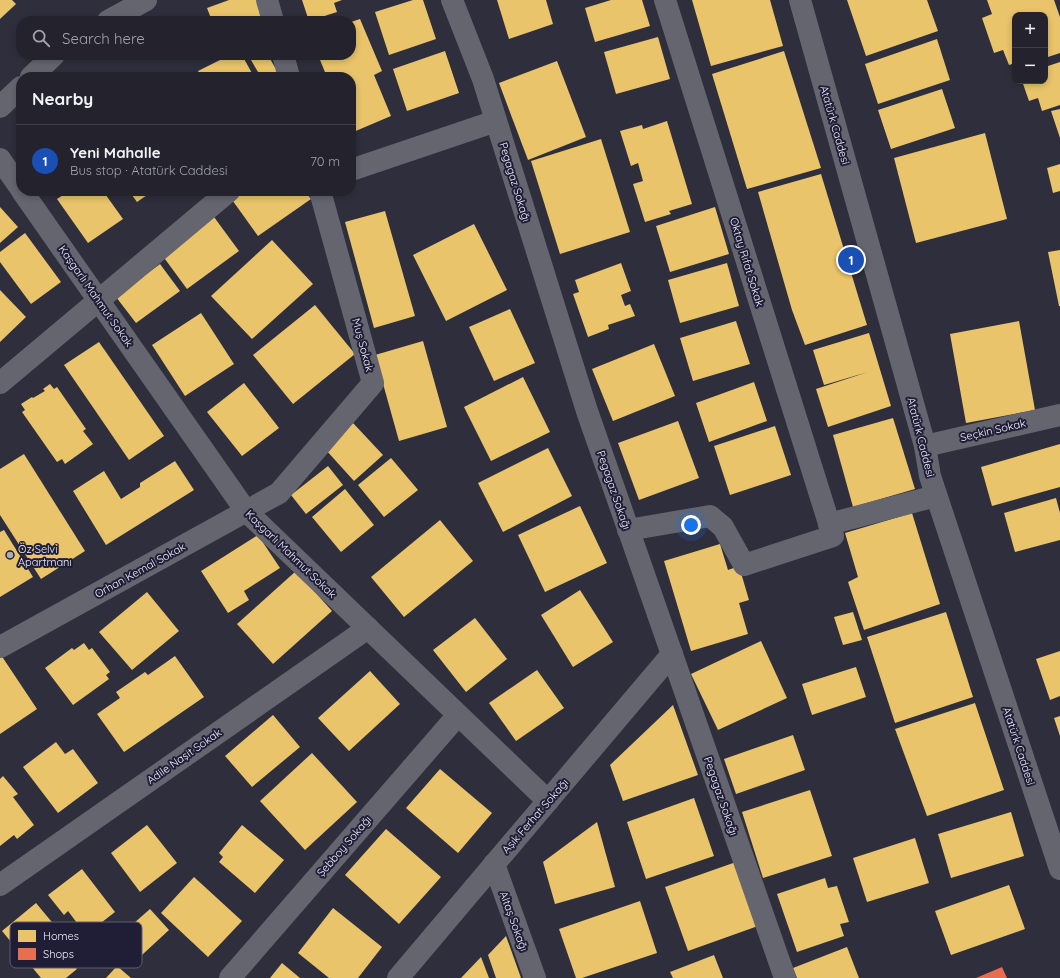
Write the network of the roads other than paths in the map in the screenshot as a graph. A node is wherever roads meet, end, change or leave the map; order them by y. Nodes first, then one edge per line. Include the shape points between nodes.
1 (146, 0) edge
2 (268, 0) edge
3 (452, 0) edge
4 (665, 0) edge
5 (800, 0) edge
6 (117, 16) edge
7 (272, 16) edge
8 (49, 60) edge
9 (284, 60) edge
10 (36, 72) edge
11 (288, 72) edge
12 (16, 92) edge
13 (0, 107) edge
14 (496, 121) junction
15 (0, 159) edge
16 (356, 168) edge
17 (16, 182) edge
18 (26, 196) edge
19 (223, 196) edge
20 (321, 196) edge
21 (98, 300) junction
22 (0, 383) edge
23 (1060, 415) edge
24 (925, 446) junction
25 (279, 492) joint
26 (936, 496) junction
27 (246, 511) junction
28 (829, 524) junction
29 (628, 530) junction
30 (368, 628) junction
31 (0, 648) edge
32 (672, 654) junction
33 (458, 715) junction
34 (548, 801) junction
35 (494, 864) junction
36 (1060, 869) edge
37 (0, 885) edge
38 (230, 978) edge
39 (398, 978) edge
40 (535, 978) edge
41 (785, 978) edge

1 - 6 street
2 - 7 street
3 - 14 street, Pegagaz Sokağı via 483,79
4 - 28 street, Oktay Rıfat Sokak
5 - 24 street, Atatürk Caddesi
8 - 10 street
9 - 11 street
12 - 13 street
14 - 16 street
14 - 29 street, Pegagaz Sokağı via 587,412
15 - 17 street, Kaşgarlı Mahmut Sokak
18 - 21 street, Kaşgarlı Mahmut Sokak
19 - 21 street
20 - 25 street, Muş Sokak via 374,383
21 - 22 street
21 - 27 street, Kaşgarlı Mahmut Sokak
23 - 24 street, Seçkin Sokak
24 - 26 street, Atatürk Caddesi
25 - 27 street, Orhan Kemal Sokak
26 - 28 street
26 - 36 street, Atatürk Caddesi
27 - 30 street, Kaşgarlı Mahmut Sokak
27 - 31 street, Orhan Kemal Sokak
28 - 29 street, Oktay Rıfat Sokak via 833,536 744,565 723,527 710,516
29 - 32 street, Pegagaz Sokağı
30 - 33 street, Kaşgarlı Mahmut Sokak
30 - 37 street, Adile Naşit Sokak
32 - 34 street, Aşık Ferhat Sokağı
32 - 41 street, Pegagaz Sokağı
33 - 34 street, Kaşgarlı Mahmut Sokak
33 - 38 street, Şebboy Sokağı
34 - 35 street, Aşık Ferhat Sokağı
35 - 39 street, Aşık Ferhat Sokağı
35 - 40 street, Altaş Sokağı

